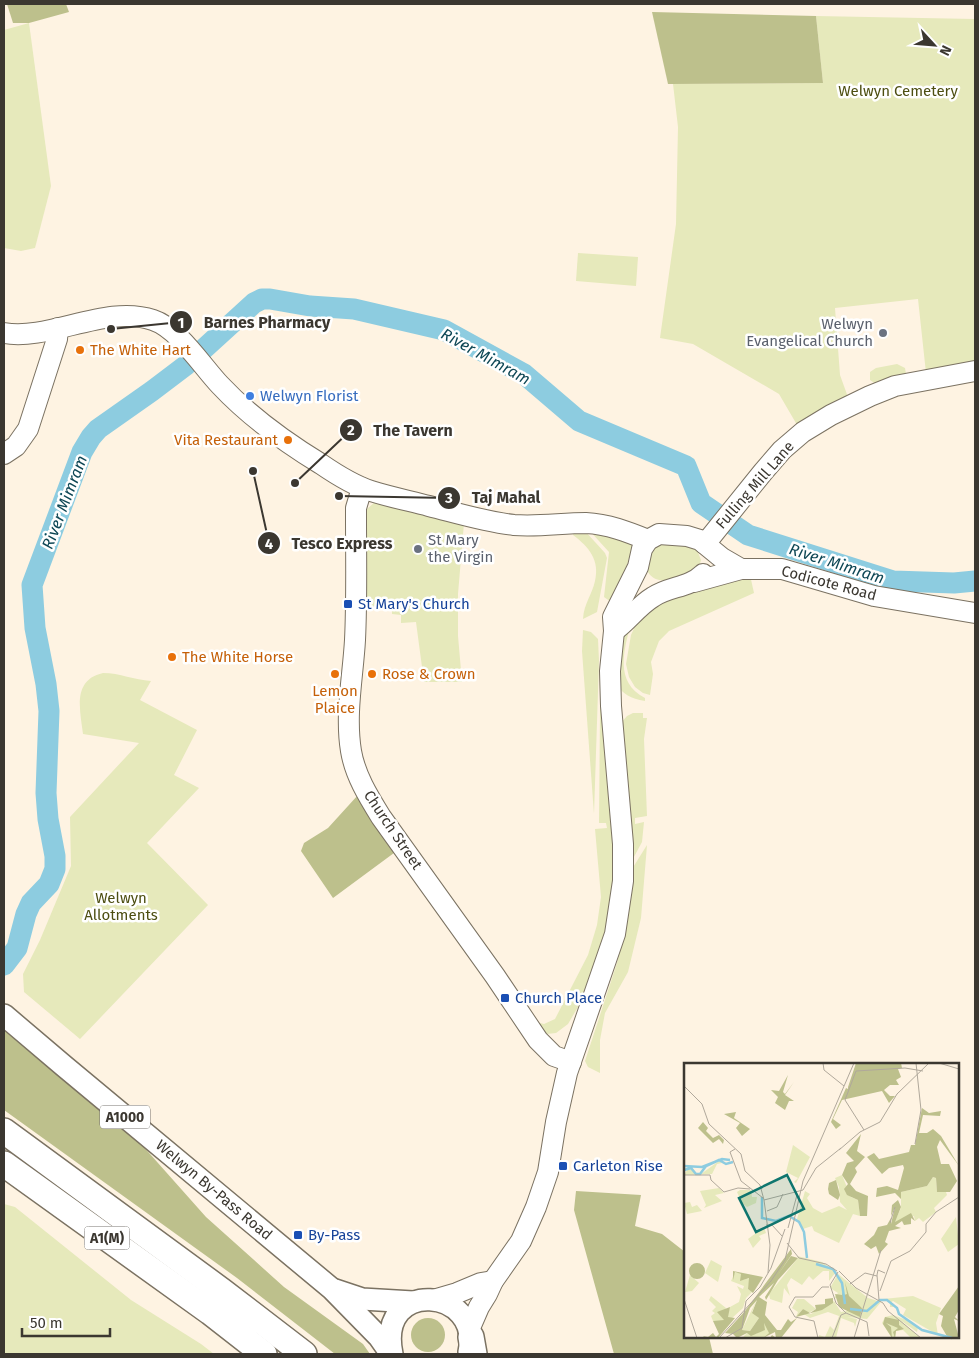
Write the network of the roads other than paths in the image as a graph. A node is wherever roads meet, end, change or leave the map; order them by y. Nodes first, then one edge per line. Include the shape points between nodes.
1 (58, 328) junction
2 (35, 332) junction
3 (4, 333) edge
4 (53, 353) junction
5 (975, 371) edge
6 (5, 453) edge
7 (362, 488) junction
8 (648, 540) junction
9 (706, 545) junction
10 (638, 567) junction
11 (741, 569) junction
12 (694, 582) junction
13 (664, 591) junction
14 (975, 614) edge
15 (614, 631) junction
16 (4, 1015) edge
17 (571, 1062) junction
18 (4, 1131) edge
19 (4, 1164) edge
20 (493, 1281) junction
21 (332, 1289) junction
22 (423, 1301) junction
23 (471, 1344) edge
24 (264, 1354) edge
25 (304, 1354) edge
26 (391, 1354) edge

1 - 2 street
1 - 4 street
1 - 7 street via 140,317 164,325 236,401 270,430 306,456
2 - 3 street
2 - 4 street via 36,339
4 - 6 street via 28,429 22,439
5 - 9 street, Fulling Mill Lane via 895,386 831,415 803,432 782,450
7 - 8 street via 500,523 534,526 587,523 618,529
7 - 17 street, Church Street via 356,508 356,616 349,714 354,766 381,817 538,1040 554,1056
8 - 9 street via 659,534 670,534 694,538
8 - 10 street via 642,549
9 - 11 street
9 - 12 street via 709,562
10 - 13 street via 645,581
10 - 15 street via 613,617
11 - 12 street, Codicote Road
11 - 14 street, Codicote Road via 782,569 874,596
12 - 13 street
13 - 15 street via 646,602
15 - 17 street via 611,706 624,844 623,881 612,946
16 - 21 main road, Welwyn By-Pass Road / A1000
17 - 20 street via 540,1197 521,1241
18 - 25 highway, A1(M)
19 - 24 highway, A1(M) via 203,1306
20 - 22 street
20 - 23 street via 479,1307
21 - 22 main road, Welwyn By-Pass Road / A1000 via 362,1298
21 - 26 main road, Welwyn By-Pass Road / A1000 via 380,1337
22 - 23 main road, Welwyn By-Pass Road via 452,1306 462,1317
22 - 26 main road via 400,1310 393,1321

